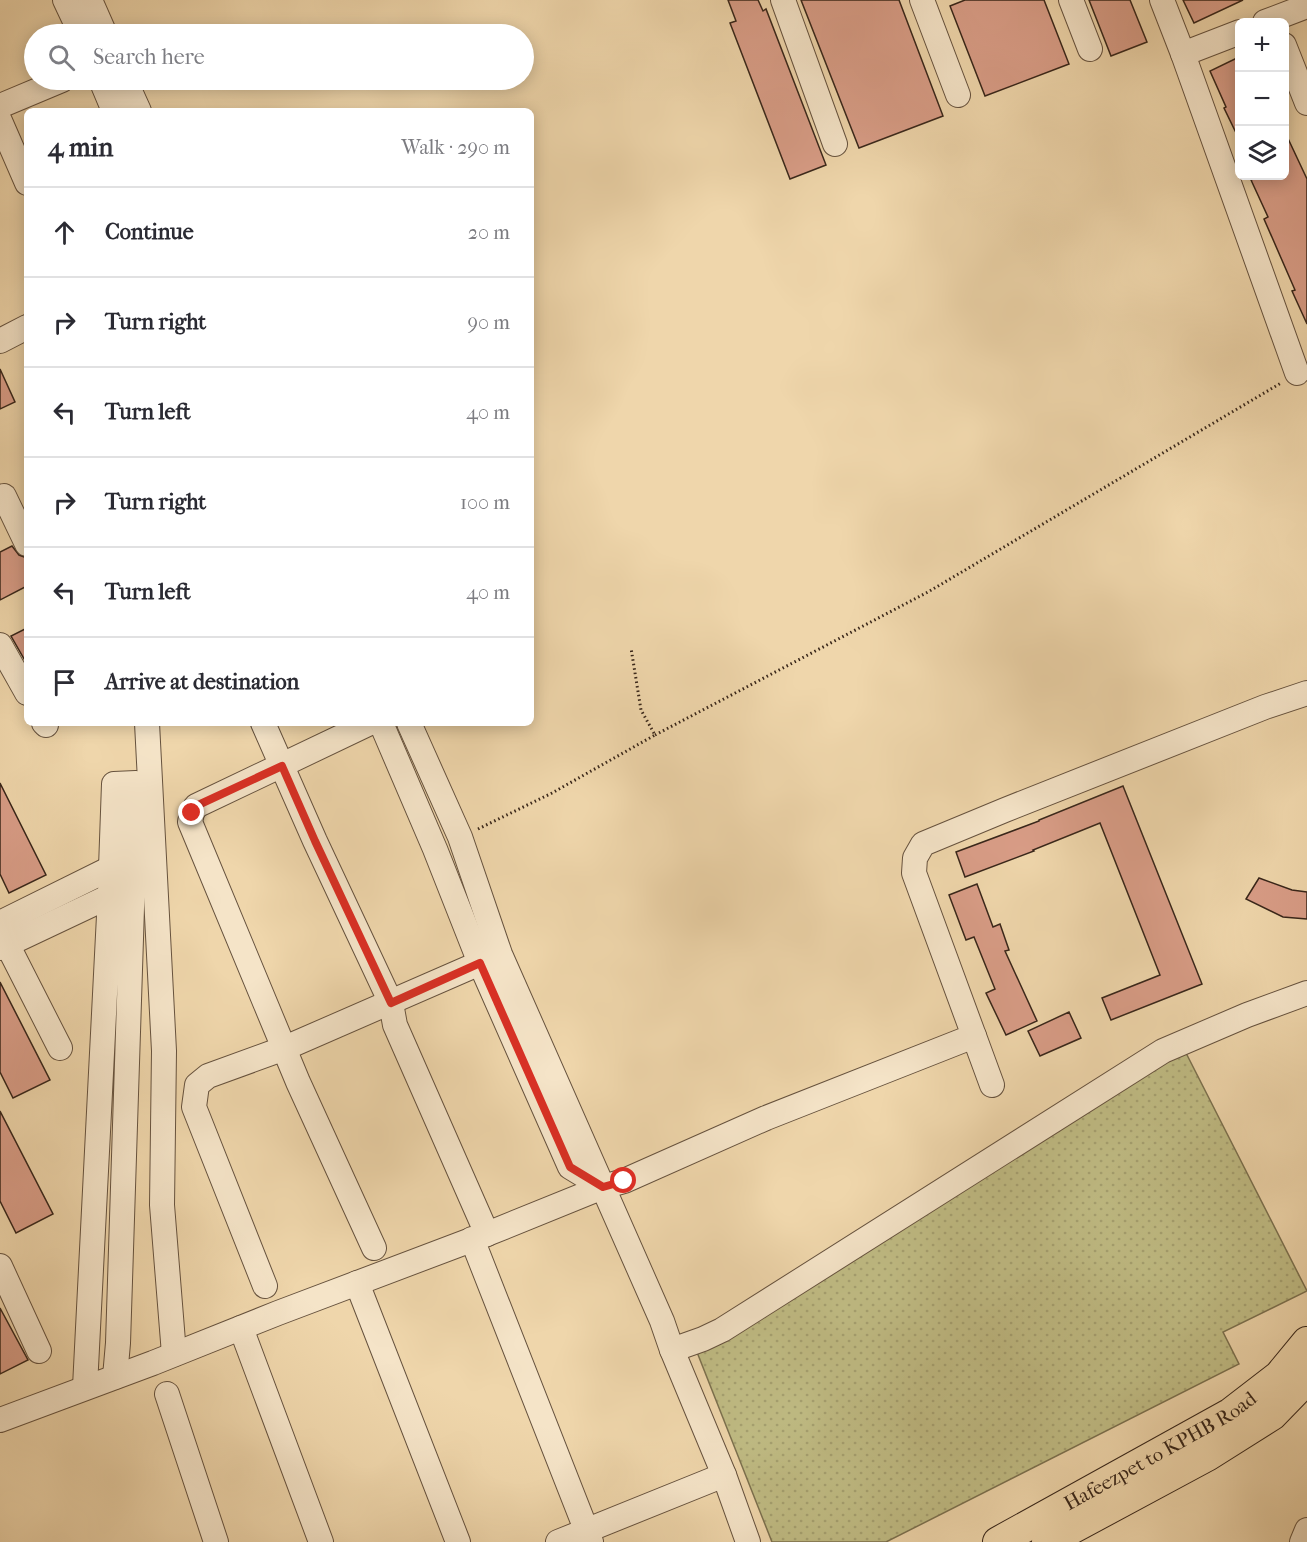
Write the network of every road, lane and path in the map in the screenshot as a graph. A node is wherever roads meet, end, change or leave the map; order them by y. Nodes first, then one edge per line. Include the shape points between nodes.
1 (65, 0) edge
2 (90, 0) edge
3 (783, 0) edge
4 (922, 0) edge
5 (1071, 0) edge
6 (1162, 0) edge
7 (1307, 6) edge
8 (1271, 16) edge
9 (76, 24) edge
10 (101, 24) edge
11 (1235, 34) edge
12 (1090, 49) dead end
13 (1183, 54) junction
14 (1289, 58) edge
15 (38, 90) edge
16 (105, 90) edge
17 (130, 90) edge
18 (958, 95) dead end
19 (1307, 103) edge
20 (0, 106) edge
21 (113, 108) edge
22 (138, 108) edge
23 (0, 121) edge
24 (835, 144) dead end
25 (24, 176) edge
26 (24, 329) edge
27 (0, 341) edge
28 (1297, 373) joint
29 (0, 497) edge
30 (24, 538) edge
31 (0, 645) edge
32 (631, 648) dead end
33 (24, 688) edge
34 (1307, 693) edge
35 (147, 726) edge
36 (264, 726) edge
37 (364, 726) edge
38 (382, 726) edge
39 (410, 726) edge
40 (655, 735) junction
41 (422, 752) junction
42 (398, 763) junction
43 (282, 766) junction
44 (460, 837) junction
45 (111, 868) junction
46 (110, 896) junction
47 (2, 939) edge
48 (480, 963) junction
49 (1307, 993) edge
50 (391, 1003) junction
51 (974, 1036) junction
52 (60, 1048) dead end
53 (285, 1048) junction
54 (992, 1085) dead end
55 (603, 1187) junction
56 (480, 1237) junction
57 (374, 1248) dead end
58 (0, 1266) edge
59 (357, 1283) junction
60 (265, 1286) dead end
61 (241, 1328) junction
62 (1307, 1342) edge
63 (672, 1350) junction
64 (39, 1351) dead end
65 (174, 1354) junction
66 (115, 1377) junction
67 (1307, 1379) edge
68 (85, 1387) junction
69 (167, 1394) dead end
70 (0, 1420) edge
71 (724, 1476) junction
72 (1307, 1530) edge
73 (589, 1536) edge
74 (216, 1542) edge
75 (321, 1542) edge
76 (458, 1542) edge
77 (558, 1542) edge
78 (748, 1542) edge
79 (998, 1542) edge
80 (1047, 1542) edge
81 (1302, 1542) edge

1 - 9 street
2 - 10 street
3 - 24 street
4 - 18 street
5 - 12 street
6 - 13 street
7 - 8 street
11 - 13 street
13 - 28 street
14 - 19 street
15 - 20 street
16 - 21 street
17 - 22 street
23 - 25 street
26 - 27 street
28 - 40 path via 928,592
29 - 30 street via 3,496
31 - 33 street
32 - 40 path via 641,710
34 - 51 street via 923,844 915,858 914,873
35 - 65 street via 164,1051 162,1205
36 - 43 street
37 - 43 street
38 - 42 street
39 - 41 street
40 - 44 path via 552,793
41 - 42 street
41 - 44 street
42 - 48 street
43 - 50 street
43 - 53 street via 196,806 190,822
44 - 55 street via 500,954
45 - 46 street
45 - 47 street
45 - 66 street via 114,784 136,783
46 - 47 street
46 - 68 street
47 - 52 street
48 - 50 street
48 - 55 street via 570,1167
49 - 63 street via 1163,1051 722,1330
50 - 53 street
50 - 56 street via 395,1025
51 - 54 street
51 - 55 street
53 - 57 street
53 - 60 street via 208,1076 197,1085 194,1107
55 - 56 street
55 - 63 street
56 - 59 street
56 - 73 street
58 - 64 street
59 - 61 street
59 - 76 street
61 - 65 street
61 - 75 street
62 - 79 main road, Hafeezpet to KPHB Road via 1279,1376 1231,1413
63 - 71 street
65 - 66 street
66 - 68 street
67 - 80 main road via 1272,1415 1207,1456
68 - 70 street
69 - 74 street
71 - 73 street
71 - 78 street
72 - 81 street
73 - 77 street

